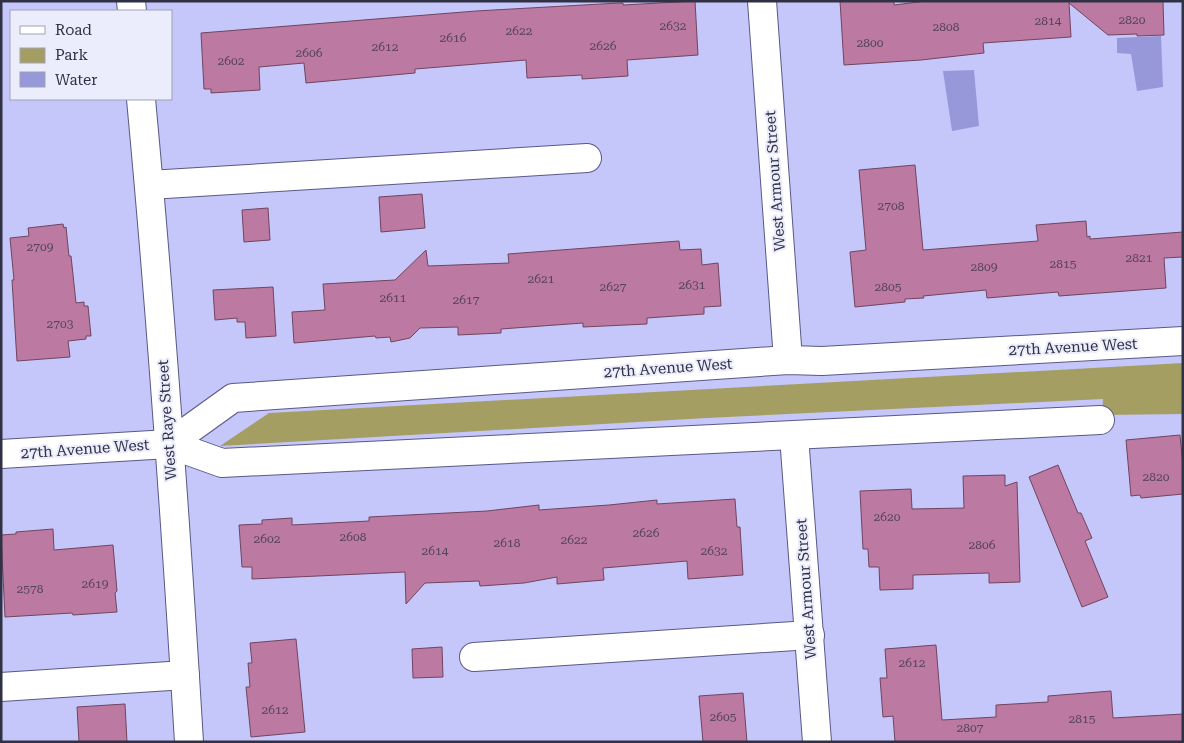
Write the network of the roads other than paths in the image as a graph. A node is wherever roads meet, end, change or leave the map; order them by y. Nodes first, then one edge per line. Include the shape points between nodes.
1 (762, 1) edge
2 (141, 100) edge
3 (588, 158) dead end
4 (149, 185) junction
5 (1183, 341) edge
6 (788, 360) junction
7 (1100, 420) dead end
8 (794, 436) junction
9 (169, 444) junction
10 (1, 454) edge
11 (810, 635) junction
12 (474, 657) dead end
13 (185, 675) junction
14 (1, 687) edge
15 (189, 742) edge
16 (817, 742) edge

1 - 6 street, West Armour Street
2 - 4 street, West Raye Street
3 - 4 street
4 - 9 street, West Raye Street
5 - 6 street, 27th Avenue West via 822,361
6 - 9 street, 27th Avenue West via 233,398
7 - 8 street, 27th Avenue West
8 - 9 street, 27th Avenue West via 222,463
8 - 11 street, West Armour Street
9 - 10 street, 27th Avenue West
9 - 13 street, West Raye Street
11 - 12 street
11 - 16 street, West Armour Street
13 - 14 street
13 - 15 street, West Raye Street

